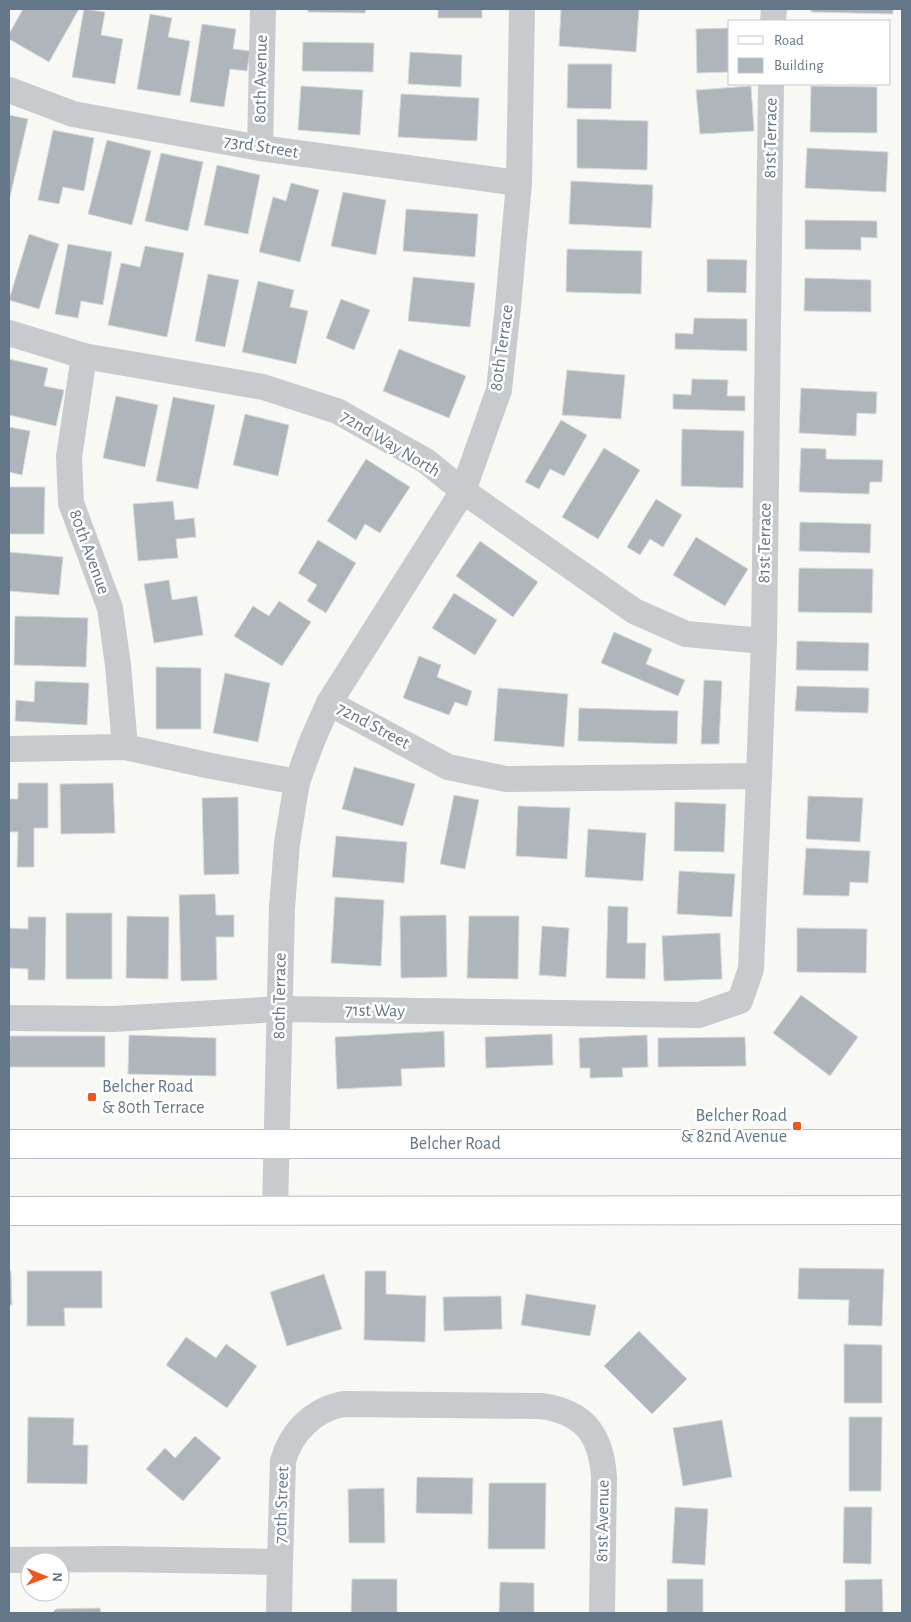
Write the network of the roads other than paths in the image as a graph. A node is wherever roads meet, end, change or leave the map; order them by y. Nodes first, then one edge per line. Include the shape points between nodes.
1 (263, 9) edge
2 (522, 9) edge
3 (771, 85) edge
4 (9, 90) edge
5 (260, 148) junction
6 (518, 183) junction
7 (9, 333) edge
8 (84, 356) junction
9 (463, 491) junction
10 (764, 641) junction
11 (329, 703) junction
12 (125, 747) junction
13 (9, 749) edge
14 (759, 776) junction
15 (297, 782) junction
16 (740, 1001) joint
17 (280, 1010) junction
18 (9, 1018) edge
19 (9, 1144) edge
20 (277, 1144) junction
21 (902, 1144) edge
22 (902, 1210) edge
23 (9, 1211) edge
24 (276, 1211) junction
25 (591, 1431) joint
26 (9, 1560) edge
27 (280, 1562) junction
28 (279, 1613) edge
29 (602, 1613) edge

1 - 5 street, 80th Avenue
2 - 6 street, 80th Terrace
3 - 10 street, 81st Terrace
4 - 5 street, 73rd Street via 73,114
5 - 6 street, 73rd Street
6 - 9 street, 80th Terrace via 499,390
7 - 8 street, 72nd Way North
8 - 9 street, 72nd Way North via 262,388 337,412 426,461
8 - 12 street, 80th Avenue via 68,457 71,503 110,608
9 - 10 street, 72nd Way North via 634,611 686,634
9 - 11 street, 80th Terrace
10 - 14 street, 81st Terrace
11 - 14 street, 72nd Street via 448,767 506,779
11 - 15 street, 72nd Street
12 - 13 street
12 - 15 street
14 - 16 street, 81st Terrace via 751,969
15 - 17 street, 80th Terrace via 284,871
16 - 17 street, 71st Way via 699,1015
17 - 18 street, 71st Way via 113,1019
17 - 20 street, 80th Terrace
19 - 20 main road, Belcher Road
20 - 21 main road, Belcher Road
20 - 24 street, 80th Terrace
22 - 24 main road
23 - 24 main road
25 - 27 street, 70th Street via 569,1412 541,1406 331,1406 318,1413 295,1435 283,1461
25 - 29 street, 81st Avenue via 598,1443 604,1467
26 - 27 street, 70th Street via 114,1558
27 - 28 street

